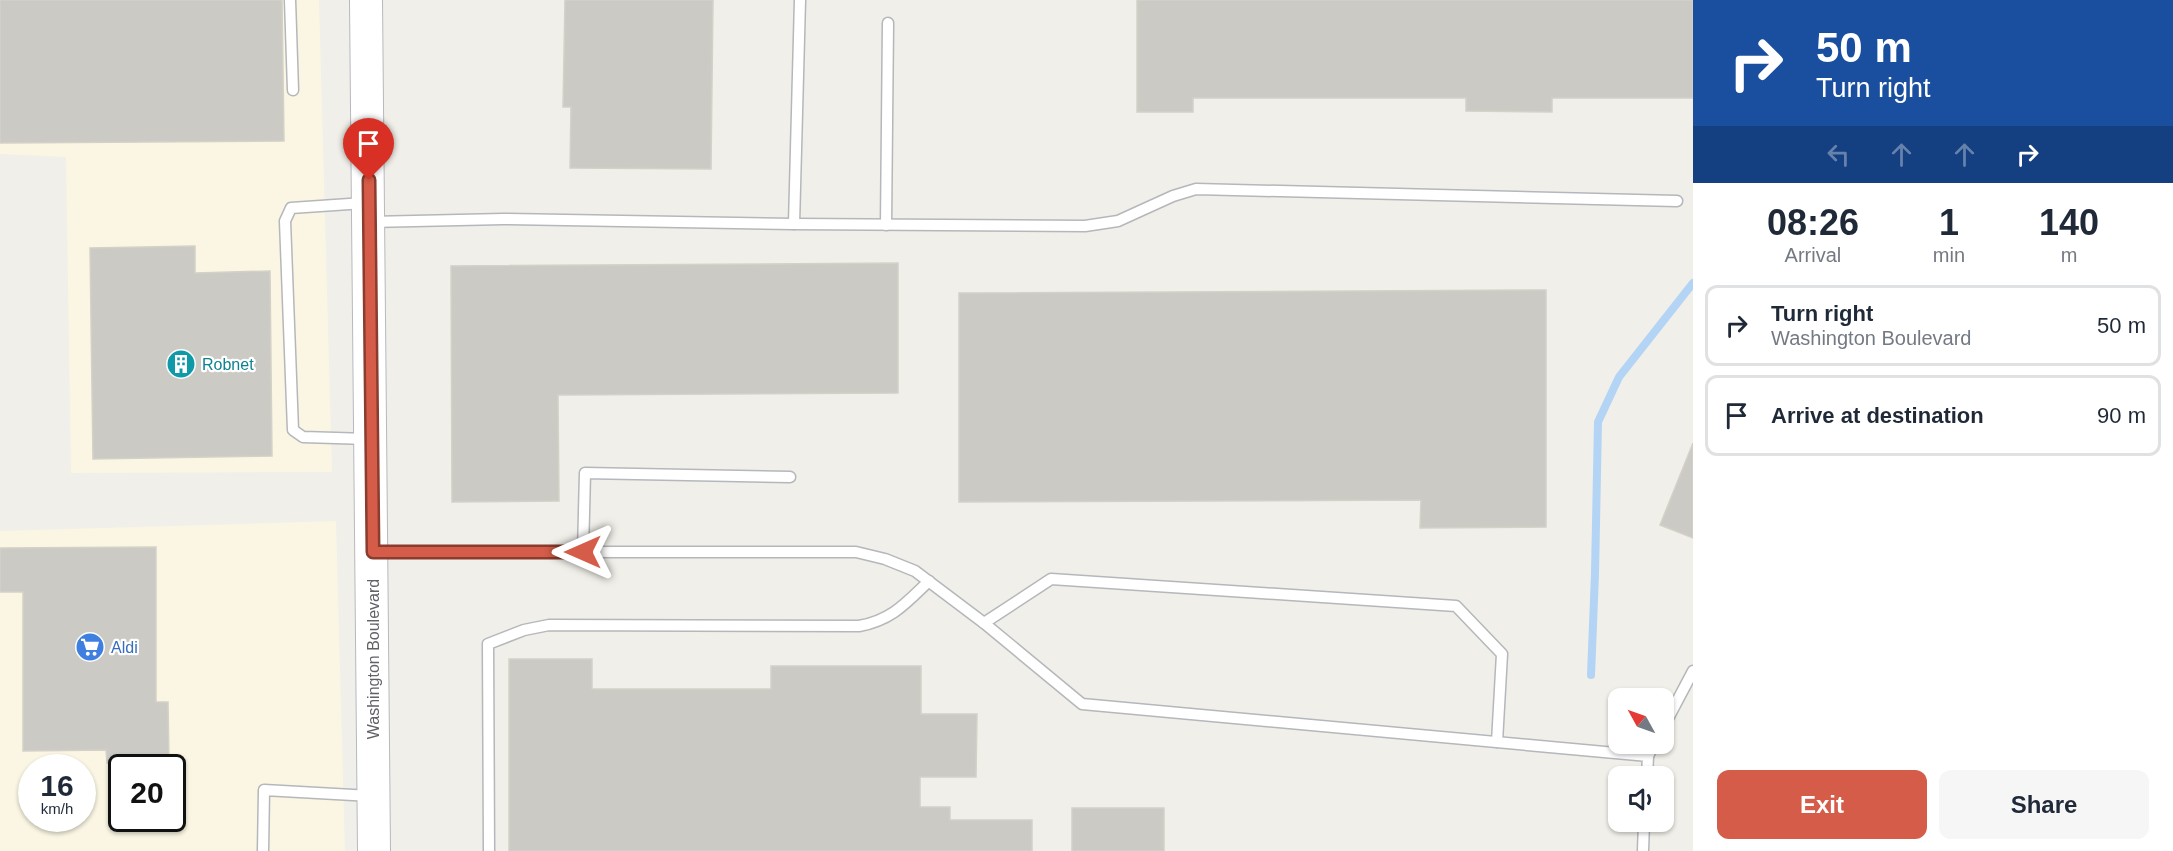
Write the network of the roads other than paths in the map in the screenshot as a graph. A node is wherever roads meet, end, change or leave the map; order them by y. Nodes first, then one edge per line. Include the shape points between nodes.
1 (290, 0) edge
2 (366, 0) edge
3 (800, 0) edge
4 (888, 23) dead end
5 (292, 90) dead end
6 (1677, 201) dead end
7 (369, 213) junction
8 (794, 224) junction
9 (885, 225) junction
10 (372, 440) junction
11 (790, 477) dead end
12 (373, 552) junction
13 (583, 552) junction
14 (929, 581) junction
15 (984, 623) junction
16 (1693, 671) edge
17 (1674, 707) edge
18 (1497, 742) junction
19 (1647, 756) joint
20 (1647, 766) edge
21 (374, 796) junction
22 (1644, 832) edge
23 (263, 851) edge
24 (374, 851) edge
25 (489, 851) edge
26 (1643, 851) edge

1 - 5 lane
2 - 7 main road, Washington Boulevard
3 - 8 lane
4 - 9 lane
6 - 9 lane via 1196,189 1118,221 1085,226
7 - 8 lane
7 - 10 main road, Washington Boulevard
7 - 10 lane via 291,208 285,221 293,430 303,437
8 - 9 lane
10 - 12 main road, Washington Boulevard
11 - 13 lane via 585,473
12 - 13 lane
12 - 21 main road, Washington Boulevard
13 - 14 lane via 856,552 885,558 915,570
14 - 15 lane
14 - 25 lane via 894,614 859,626 549,625 488,644
15 - 18 lane via 1082,704
15 - 18 lane via 1051,579 1456,606 1502,654
16 - 17 lane
18 - 19 lane
19 - 20 lane
21 - 23 lane via 264,790
21 - 24 main road, Washington Boulevard
22 - 26 lane

